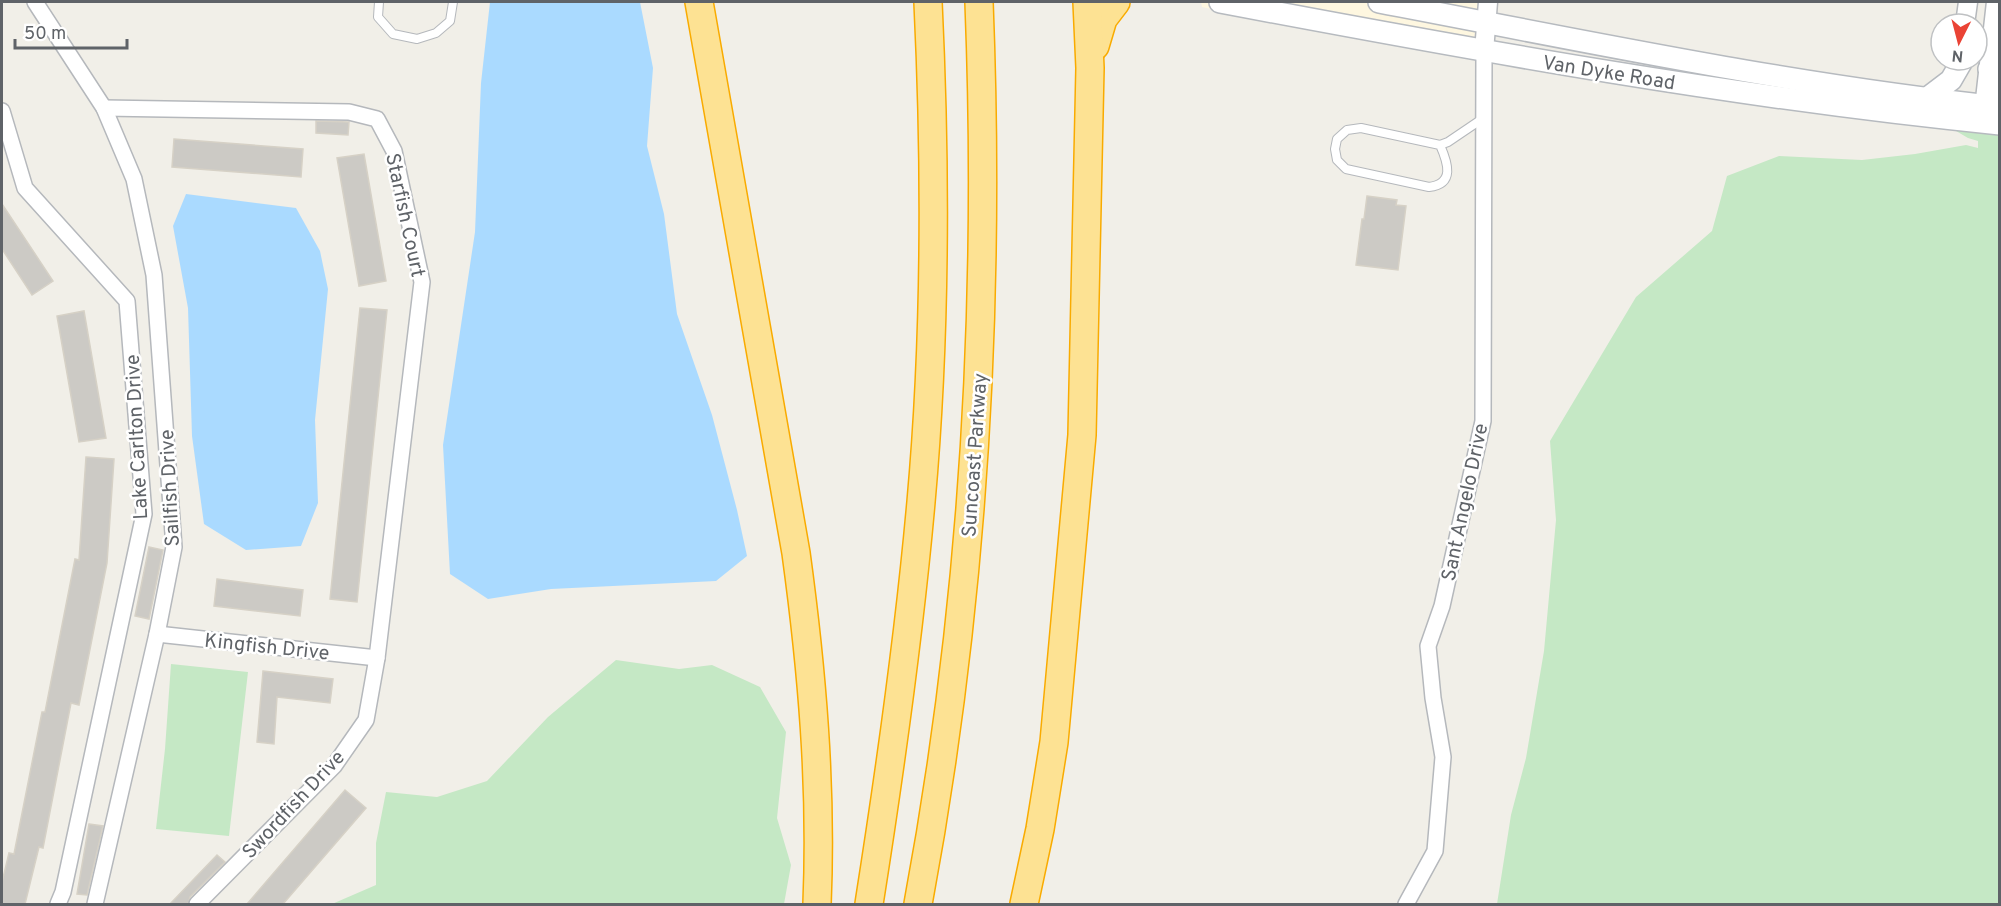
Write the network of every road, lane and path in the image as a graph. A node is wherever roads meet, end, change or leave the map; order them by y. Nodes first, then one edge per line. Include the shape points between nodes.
1 (36, 2) edge
2 (379, 2) edge
3 (453, 2) edge
4 (699, 2) edge
5 (928, 2) edge
6 (979, 2) edge
7 (1087, 2) edge
8 (1116, 2) edge
9 (1220, 2) edge
10 (1379, 2) edge
11 (1996, 2) edge
12 (1487, 12) edge
13 (1484, 51) junction
14 (1090, 68) junction
15 (1989, 69) joint
16 (1956, 72) edge
17 (1961, 72) edge
18 (1926, 99) junction
19 (104, 108) junction
20 (2, 111) edge
21 (1957, 111) junction
22 (1993, 111) edge
23 (1482, 119) junction
24 (1440, 146) junction
25 (157, 633) junction
26 (378, 658) junction
27 (58, 904) edge
28 (95, 904) edge
29 (197, 904) edge
30 (817, 904) edge
31 (869, 904) edge
32 (918, 904) edge
33 (1024, 904) edge
34 (1406, 904) edge

1 - 19 street
2 - 3 lane via 378,17 393,34 417,39 436,33 450,21
4 - 30 highway via 808,640 818,761
5 - 31 highway via 934,229 923,478 908,638
6 - 32 highway, Suncoast Parkway via 984,183 978,409 959,638
7 - 14 highway
8 - 14 highway via 1103,19
9 - 13 main road, Van Dyke Road
10 - 12 main road, Van Dyke Road
11 - 15 street
12 - 13 street
12 - 18 main road, Van Dyke Road via 1641,52
13 - 21 main road, Van Dyke Road via 1739,92
13 - 23 street, Sant Angelo Drive
14 - 33 highway via 1082,435 1054,742
15 - 22 main road
16 - 18 main road
17 - 21 street
18 - 21 main road, Van Dyke Road
19 - 25 street, Sailfish Drive via 134,179 154,276 174,547
19 - 26 street, Starfish Court via 349,112 377,119 394,151 423,282
20 - 27 street, Lake Carlton Drive via 25,188 127,301 144,514
21 - 22 main road, Van Dyke Road
23 - 24 lane
23 - 34 street, Sant Angelo Drive via 1483,421 1442,606 1428,646 1443,757 1435,851
24 - 24 lane via 1361,128 1347,130 1337,139 1335,149 1337,160 1346,169 1429,188 1446,180 1448,163
25 - 26 street, Kingfish Drive
25 - 28 street, Sailfish Drive
26 - 29 street, Swordfish Drive via 366,720 334,766

